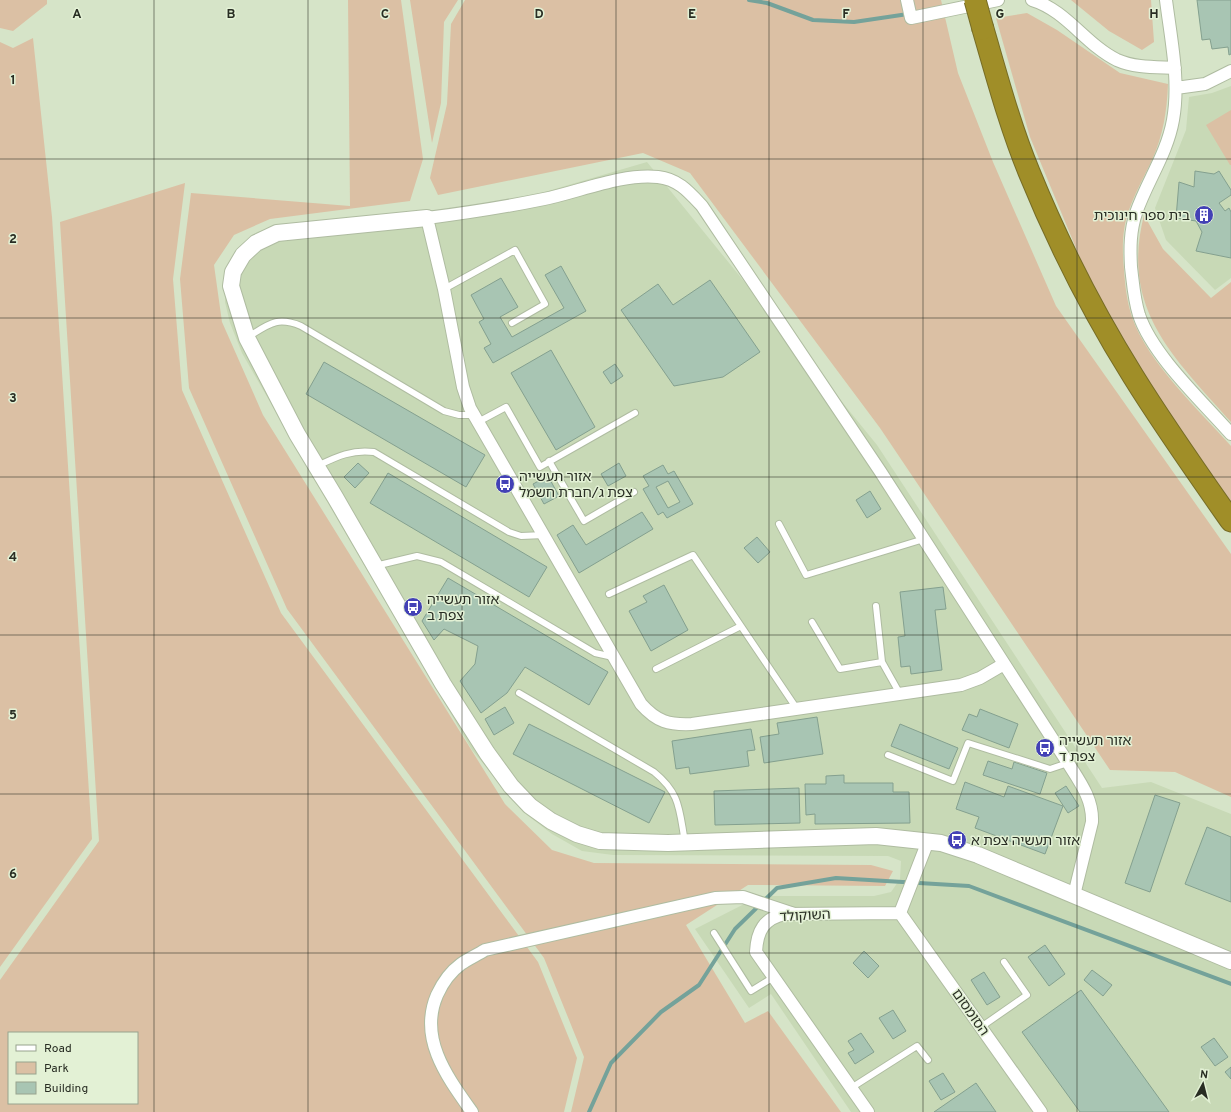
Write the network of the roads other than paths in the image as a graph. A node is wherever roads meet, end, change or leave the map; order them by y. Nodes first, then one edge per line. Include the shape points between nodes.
1 (907, 0) edge
2 (975, 0) edge
3 (998, 0) edge
4 (1032, 0) edge
5 (1166, 0) edge
6 (1175, 68) junction
7 (1231, 71) edge
8 (1176, 88) junction
9 (427, 218) junction
10 (444, 289) junction
11 (512, 323) dead end
12 (247, 338) junction
13 (635, 413) dead end
14 (476, 419) junction
15 (1231, 434) edge
16 (549, 461) junction
17 (317, 466) junction
18 (634, 492) dead end
19 (1231, 521) edge
20 (779, 524) dead end
21 (544, 535) junction
22 (924, 539) junction
23 (375, 566) junction
24 (609, 594) dead end
25 (876, 606) dead end
26 (812, 622) dead end
27 (741, 626) junction
28 (614, 657) junction
29 (882, 662) junction
30 (1004, 664) junction
31 (656, 669) dead end
32 (519, 693) dead end
33 (900, 694) junction
34 (797, 709) junction
35 (888, 754) dead end
36 (1068, 763) junction
37 (928, 841) junction
38 (685, 843) junction
39 (1074, 895) junction
40 (900, 913) junction
41 (794, 914) junction
42 (714, 933) dead end
43 (1231, 961) edge
44 (1004, 962) dead end
45 (774, 977) junction
46 (981, 1027) junction
47 (928, 1060) dead end
48 (851, 1088) junction
49 (472, 1112) edge
50 (868, 1112) edge
51 (1041, 1112) edge

1 - 3 street via 911,18
2 - 19 highway, bridge via 1029,171 1082,287 1137,383
4 - 6 street via 1052,10 1117,60 1146,67
5 - 6 street
6 - 8 street
7 - 8 street via 1205,84
8 - 15 street via 1168,142 1136,213 1131,233 1133,285 1139,315 1157,347
9 - 10 street
9 - 12 street via 277,233 256,243 243,255 233,272 231,286
9 - 22 street via 545,199 630,178 657,177 674,181 688,190 702,206
10 - 11 lane via 515,250 545,304
10 - 14 street via 463,387
12 - 14 lane via 277,321 289,321 444,411
12 - 17 street via 297,434
13 - 16 lane
14 - 16 lane via 506,407 540,467
14 - 21 street
16 - 18 lane via 584,521
17 - 21 lane via 346,453 361,450 374,452 509,532 521,536
17 - 23 street
20 - 22 lane via 806,575
21 - 28 street
22 - 30 street
23 - 28 lane via 417,556 441,562 595,652
23 - 38 street via 443,684 487,753 511,786 530,806 551,821 577,834 600,841
24 - 27 lane via 693,555
25 - 29 lane
26 - 29 lane via 840,669
27 - 31 lane
27 - 34 lane
28 - 34 street via 641,704 651,715 674,725
29 - 33 lane
30 - 33 street via 980,678 961,685
30 - 36 street
32 - 38 lane via 667,782 676,796
33 - 34 street
35 - 36 lane via 953,780 968,743 1050,769
36 - 39 street via 1089,799 1092,811 1092,822
37 - 38 street via 876,836
37 - 39 street via 978,855
37 - 40 street
39 - 43 street
40 - 41 street, השוקולד
40 - 46 street, הסומסום
41 - 45 street, השוקולד via 776,915 766,921 759,935 756,952
41 - 49 street via 743,897 715,898 485,950 460,965 442,983 435,1001 431,1023 432,1039 449,1079
42 - 45 lane via 751,991
44 - 46 lane via 1027,995
45 - 48 street, השוקולד
46 - 51 street, הסומסום
47 - 48 lane via 917,1046
48 - 50 street, השוקולד

